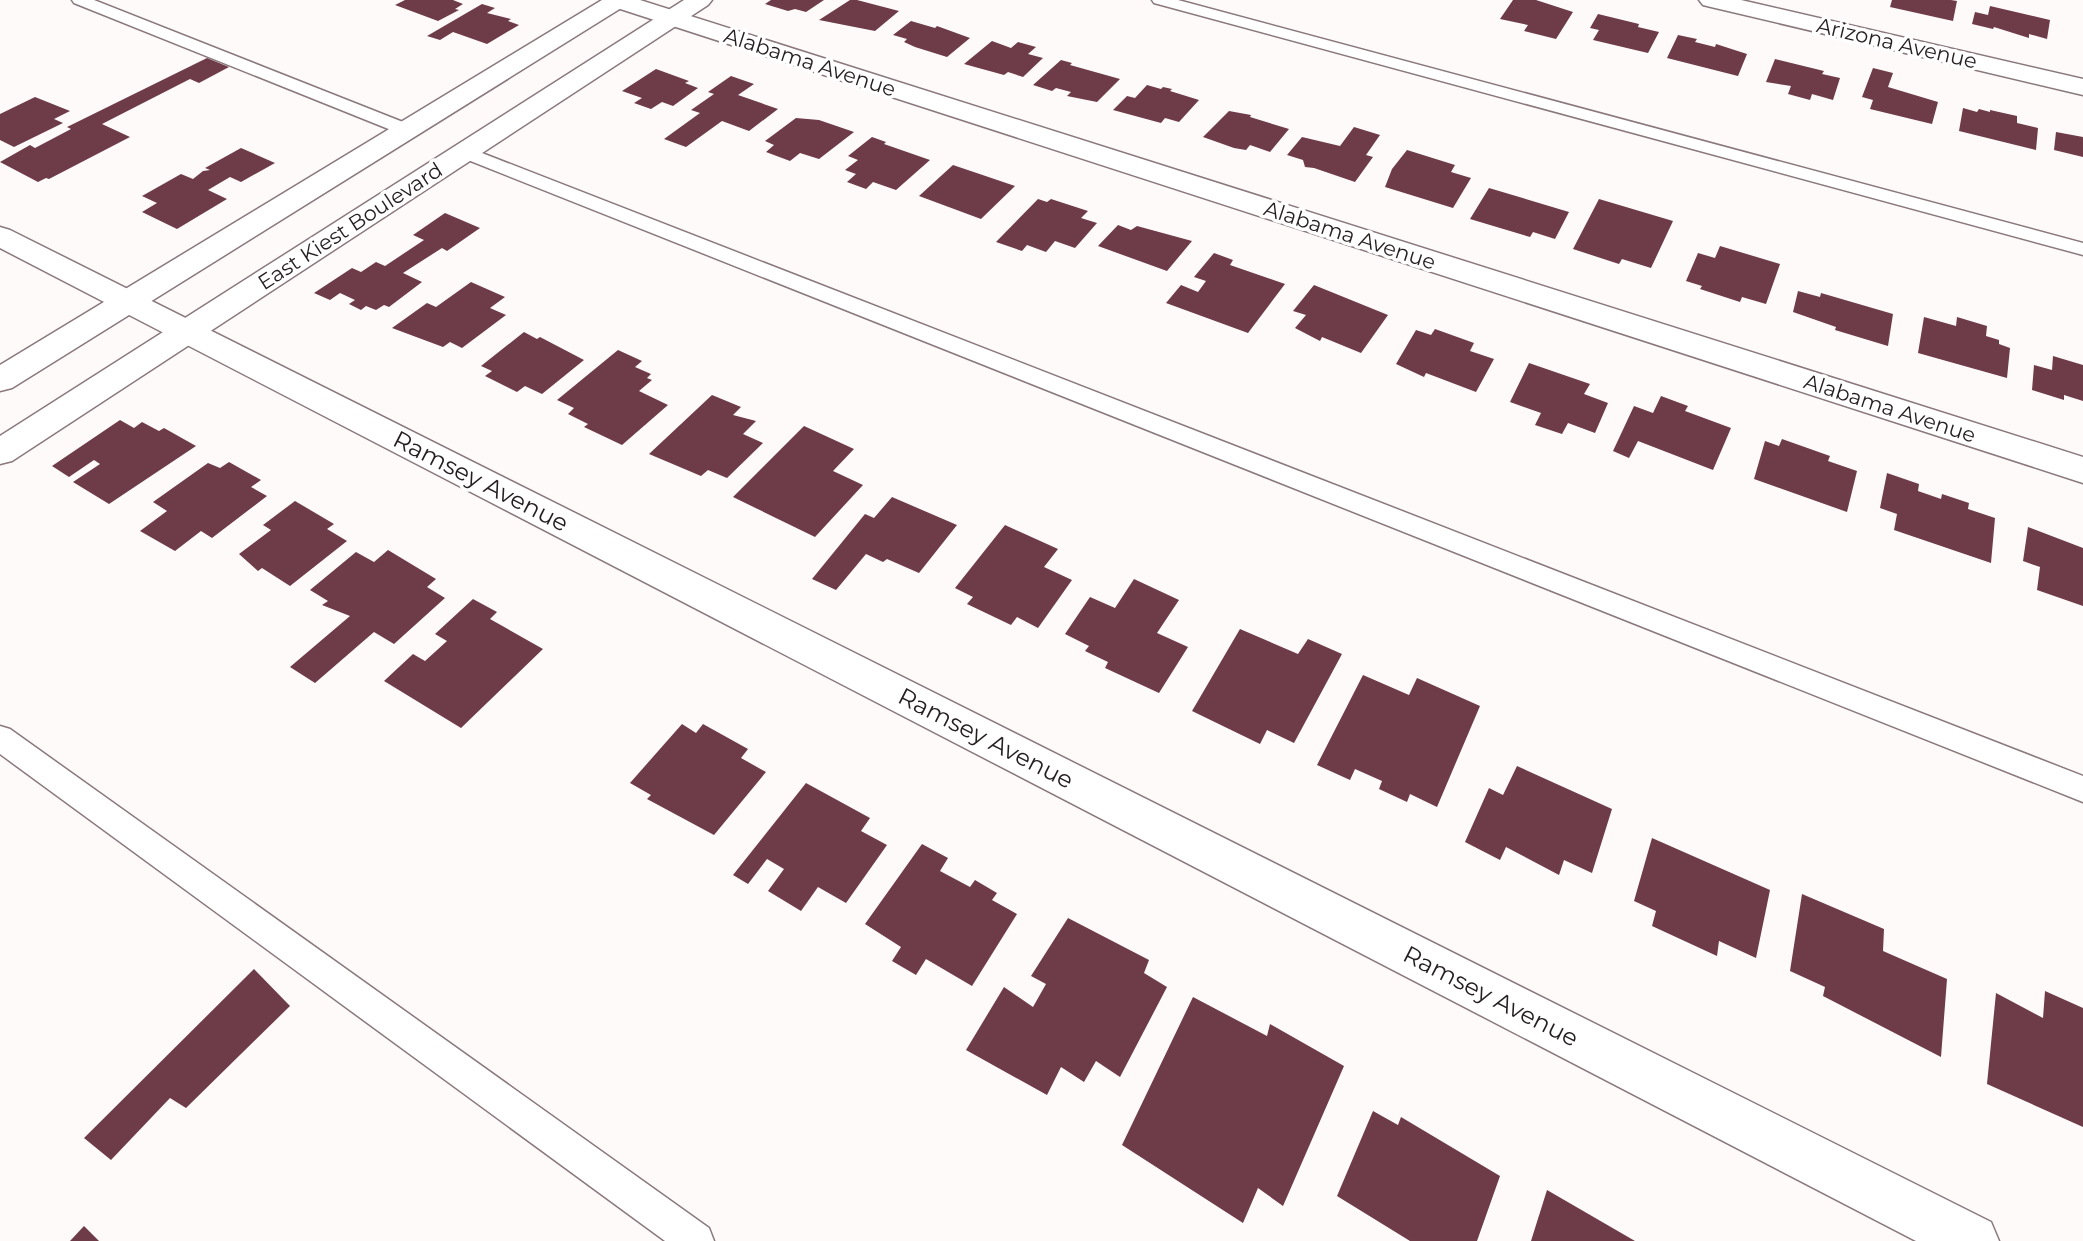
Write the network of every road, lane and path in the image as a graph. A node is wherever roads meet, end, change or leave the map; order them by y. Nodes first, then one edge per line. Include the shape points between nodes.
1 (80, 0) edge
2 (617, 0) edge
3 (700, 0) edge
4 (1160, 0) edge
5 (1711, 0) edge
6 (672, 18) junction
7 (2083, 87) edge
8 (407, 130) junction
9 (464, 152) junction
10 (0, 236) edge
11 (2083, 249) edge
12 (129, 301) junction
13 (188, 331) junction
14 (0, 380) edge
15 (0, 452) edge
16 (2083, 470) edge
17 (0, 738) edge
18 (2083, 789) edge
19 (696, 1241) edge
20 (1972, 1241) edge

1 - 8 lane
2 - 6 street, Alabama Avenue
2 - 8 street, East Kiest Boulevard
3 - 6 street, East Kiest Boulevard
4 - 11 lane
5 - 7 street, Arizona Avenue
6 - 9 street, East Kiest Boulevard
6 - 16 street, Alabama Avenue
8 - 12 street, East Kiest Boulevard
9 - 13 street, East Kiest Boulevard
9 - 18 lane
10 - 12 street, Ramsey Avenue
12 - 13 street, Ramsey Avenue
12 - 14 street, East Kiest Boulevard
13 - 15 street, East Kiest Boulevard
13 - 20 street, Ramsey Avenue
17 - 19 lane

